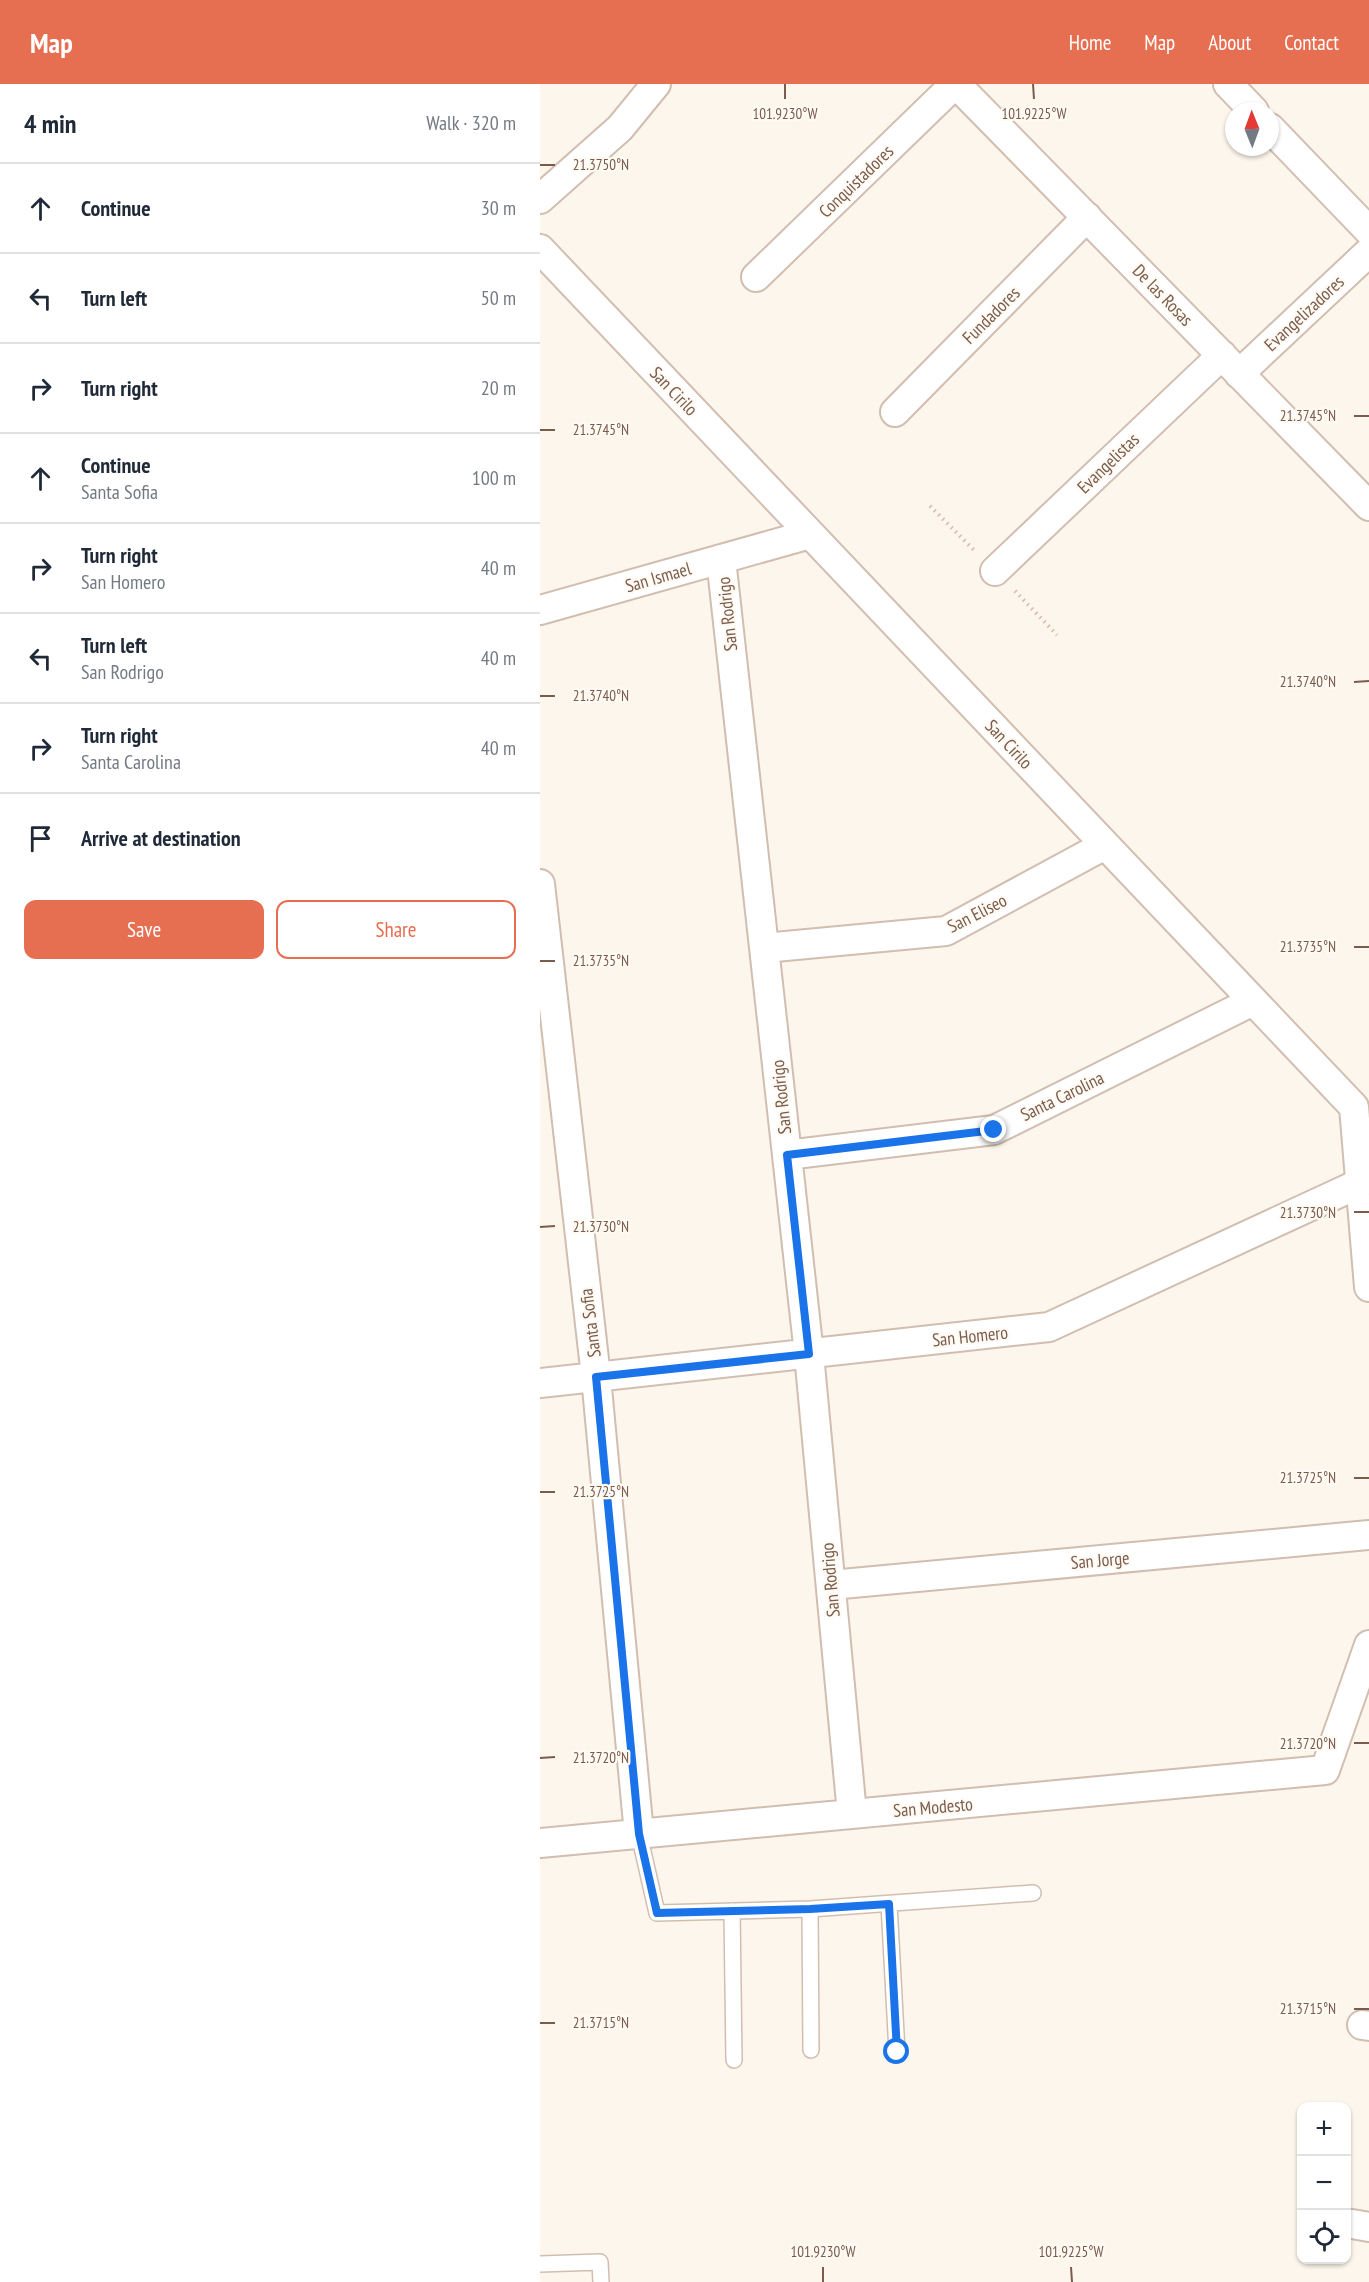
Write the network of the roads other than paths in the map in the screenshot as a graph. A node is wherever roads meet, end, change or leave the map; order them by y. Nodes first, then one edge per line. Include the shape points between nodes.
1 (656, 84) edge
2 (956, 84) edge
3 (1228, 84) edge
4 (1245, 102) edge
5 (1279, 137) edge
6 (540, 199) edge
7 (1087, 218) junction
8 (1369, 231) edge
9 (540, 249) edge
10 (1369, 252) edge
11 (756, 277) dead end
12 (1230, 364) junction
13 (895, 412) dead end
14 (1369, 506) edge
15 (810, 534) junction
16 (721, 559) junction
17 (995, 571) dead end
18 (540, 610) edge
19 (1105, 845) junction
20 (540, 884) edge
21 (764, 948) junction
22 (1253, 1001) junction
23 (787, 1155) junction
24 (1364, 1181) edge
25 (1369, 1287) edge
26 (809, 1354) junction
27 (596, 1377) junction
28 (540, 1383) edge
29 (1369, 1535) edge
30 (831, 1585) junction
31 (1369, 1645) edge
32 (852, 1814) junction
33 (639, 1834) junction
34 (540, 1843) edge
35 (1033, 1893) dead end
36 (889, 1904) junction
37 (810, 1909) junction
38 (732, 1911) junction
39 (811, 2050) dead end
40 (897, 2052) dead end
41 (734, 2060) dead end
42 (1351, 2224) edge
43 (1369, 2227) edge
44 (540, 2264) edge
45 (601, 2282) edge

1 - 6 street via 620,128
2 - 7 street, De las Rosas
2 - 11 street, Conquistadores
3 - 4 street
5 - 8 street
7 - 12 street, De las Rosas
7 - 13 street, Fundadores
9 - 15 street, San Cirilo
10 - 12 street, Evangelizadores
12 - 14 street, De las Rosas
12 - 17 street, Evangelistas
15 - 16 street, San Ismael
15 - 19 street, San Cirilo
16 - 18 street, San Ismael
16 - 21 street, San Rodrigo
19 - 21 street, San Eliseo via 946,931
19 - 22 street, San Cirilo
20 - 27 street, Santa Sofia
21 - 23 street, San Rodrigo
22 - 23 street, Santa Carolina via 994,1130
22 - 24 street, San Cirilo via 1354,1107
23 - 26 street, San Rodrigo
24 - 25 street, San Cirilo
24 - 26 street, San Homero via 1048,1327
26 - 27 street, San Homero
26 - 30 street, San Rodrigo
27 - 28 street, San Homero
27 - 33 street, Santa Sofia
29 - 30 street, San Jorge
30 - 32 street, San Rodrigo
31 - 32 street, San Modesto via 1325,1770
32 - 33 street, San Modesto
33 - 34 street, San Modesto
33 - 38 lane via 657,1913
35 - 36 lane
36 - 37 lane
36 - 40 lane
37 - 38 lane
37 - 39 lane
38 - 41 lane
42 - 43 street
44 - 45 lane via 600,2262

